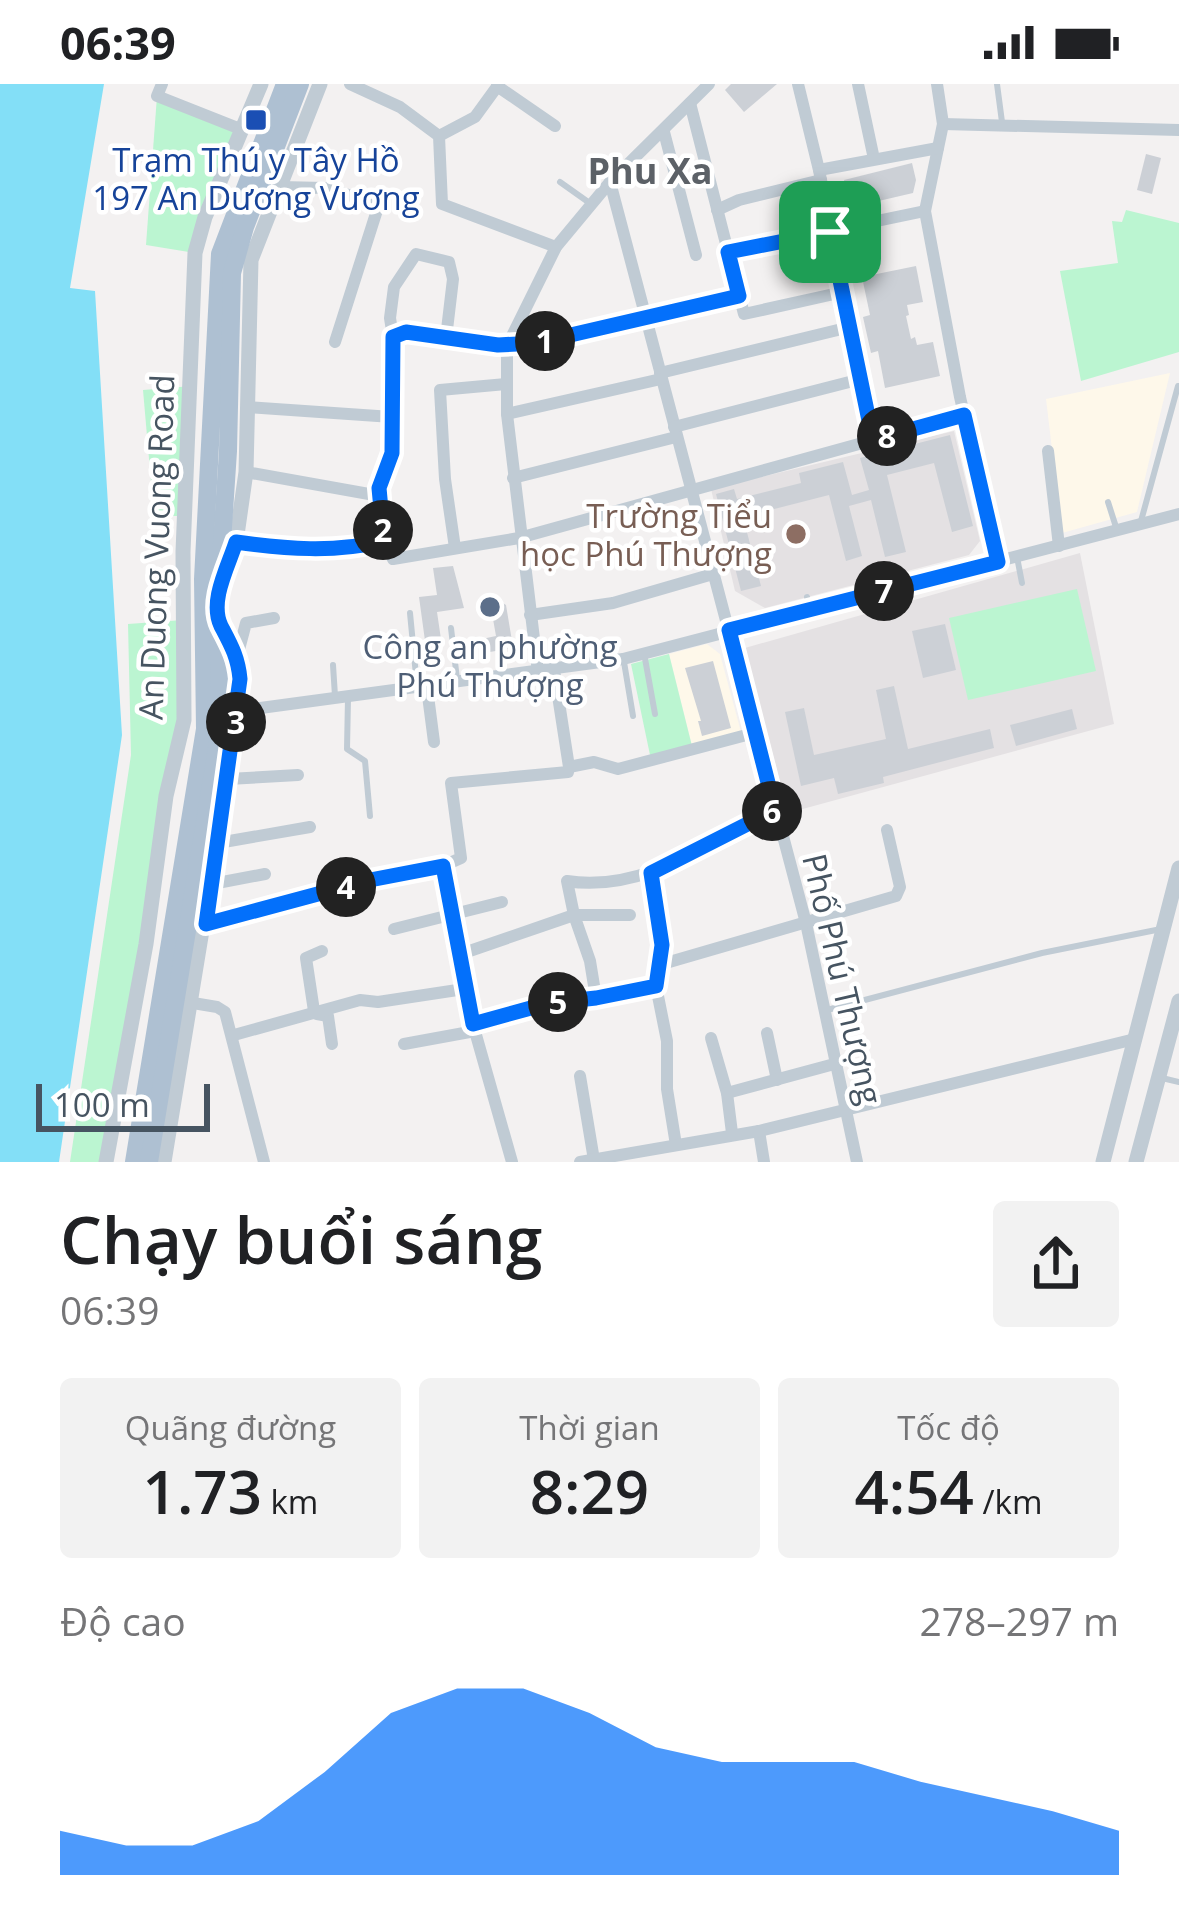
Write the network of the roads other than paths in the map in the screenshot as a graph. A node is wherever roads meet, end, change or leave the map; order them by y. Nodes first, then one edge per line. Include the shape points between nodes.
1 (162, 84) edge
2 (261, 84) edge
3 (285, 84) edge
4 (300, 84) edge
5 (320, 84) edge
6 (350, 84) edge
7 (709, 84) edge
8 (798, 84) edge
9 (858, 84) edge
10 (937, 84) edge
11 (997, 84) edge
12 (498, 85) edge
13 (690, 104) junction
14 (943, 124) junction
15 (555, 126) dead end
16 (1003, 128) junction
17 (243, 130) junction
18 (1179, 130) edge
19 (664, 132) junction
20 (439, 136) junction
21 (938, 148) junction
22 (874, 159) junction
23 (820, 175) junction
24 (560, 182) dead end
25 (610, 182) junction
26 (280, 188) junction
27 (591, 204) junction
28 (717, 210) junction
29 (925, 212) junction
30 (830, 232) junction
31 (556, 248) junction
32 (728, 252) junction
33 (696, 255) dead end
34 (844, 292) junction
35 (739, 296) junction
36 (645, 316) junction
37 (850, 327) junction
38 (393, 337) junction
39 (446, 338) junction
40 (335, 342) dead end
41 (507, 346) junction
42 (660, 376) junction
43 (861, 379) junction
44 (506, 383) junction
45 (1178, 386) edge
46 (247, 406) junction
47 (507, 414) junction
48 (964, 415) junction
49 (392, 416) junction
50 (675, 432) junction
51 (873, 440) junction
52 (1048, 451) dead end
53 (246, 472) junction
54 (513, 478) junction
55 (690, 490) junction
56 (380, 496) junction
57 (1108, 502) dead end
58 (1179, 514) edge
59 (1140, 524) junction
60 (1117, 531) junction
61 (519, 538) junction
62 (384, 541) junction
63 (236, 542) junction
64 (1059, 546) junction
65 (455, 548) junction
66 (1017, 557) junction
67 (998, 562) junction
68 (713, 574) junction
69 (1022, 583) dead end
70 (219, 588) junction
71 (410, 613) dead end
72 (530, 615) junction
73 (274, 618) dead end
74 (219, 622) junction
75 (451, 628) dead end
76 (729, 630) junction
77 (644, 653) junction
78 (237, 657) junction
79 (623, 658) junction
80 (333, 665) dead end
81 (554, 670) junction
82 (538, 672) junction
83 (457, 683) junction
84 (423, 689) junction
85 (341, 699) junction
86 (238, 711) junction
87 (655, 714) dead end
88 (633, 716) dead end
89 (754, 733) junction
90 (434, 742) dead end
91 (568, 766) junction
92 (298, 775) dead end
93 (228, 779) junction
94 (775, 810) junction
95 (370, 816) dead end
96 (310, 827) dead end
97 (887, 830) dead end
98 (218, 843) junction
99 (443, 866) junction
100 (1179, 868) edge
101 (651, 873) junction
102 (265, 874) dead end
103 (212, 887) junction
104 (502, 902) dead end
105 (574, 915) junction
106 (630, 915) dead end
107 (452, 916) junction
108 (806, 923) junction
109 (206, 924) junction
110 (1164, 928) junction
111 (394, 929) dead end
112 (322, 951) dead end
113 (458, 955) junction
114 (659, 965) junction
115 (656, 986) junction
116 (178, 988) junction
117 (464, 989) junction
118 (596, 998) junction
119 (1179, 1001) edge
120 (193, 1004) junction
121 (827, 1010) junction
122 (315, 1011) junction
123 (474, 1028) junction
124 (766, 1033) dead end
125 (234, 1035) junction
126 (711, 1038) dead end
127 (1135, 1039) junction
128 (332, 1044) dead end
129 (404, 1044) dead end
130 (838, 1063) junction
131 (580, 1076) dead end
132 (1159, 1077) junction
133 (777, 1080) junction
134 (1179, 1082) edge
135 (154, 1093) junction
136 (728, 1093) junction
137 (846, 1108) junction
138 (759, 1131) junction
139 (732, 1133) junction
140 (676, 1145) junction
141 (587, 1161) edge
142 (106, 1162) edge
143 (134, 1162) edge
144 (149, 1162) edge
145 (164, 1162) edge
146 (264, 1162) edge
147 (512, 1162) edge
148 (764, 1162) edge
149 (857, 1162) edge
150 (1103, 1162) edge
151 (1136, 1162) edge

1 - 17 street via 158,96
2 - 17 street, An Duong Vuong Road
3 - 135 main road, An Duong Vuong Road via 232,217 217,280 203,579 205,729
4 - 70 main road, An Duong Vuong Road via 232,273
5 - 26 street, An Duong Vuong Road
6 - 20 street via 400,106
7 - 13 street
8 - 23 street
9 - 22 street
10 - 14 street
11 - 16 lane
12 - 15 street
12 - 20 street via 475,117
13 - 19 street
13 - 28 street
14 - 16 street
14 - 21 street
16 - 18 street
17 - 142 street, An Duong Vuong Road via 195,253 184,720
19 - 25 street
19 - 33 street
20 - 31 street via 442,204
21 - 22 street
21 - 29 street
22 - 23 street
23 - 28 street
23 - 30 street
24 - 27 lane
25 - 27 street
25 - 36 street, Phố Phú Thượng
26 - 40 street via 338,190 380,206
26 - 46 street, An Duong Vuong Road via 251,260
27 - 31 street
28 - 32 street
29 - 30 street
29 - 48 street
30 - 32 street
30 - 34 street
31 - 41 street
32 - 35 street
34 - 35 street via 744,314
34 - 37 street
35 - 36 street
36 - 41 street
36 - 42 street, Phố Phú Thượng
37 - 42 street
37 - 43 street
38 - 39 lane
38 - 39 street via 394,287 416,254 449,262
38 - 49 street
39 - 41 lane
41 - 44 street
42 - 47 street
42 - 50 street, Phố Phú Thượng
43 - 50 street
43 - 51 street
44 - 47 street
44 - 65 street via 440,390
45 - 59 lane
46 - 49 street
46 - 53 street, An Duong Vuong Road
47 - 54 street
48 - 51 street
48 - 67 street
49 - 56 street
50 - 54 street
50 - 55 street, Phố Phú Thượng
51 - 55 street
52 - 64 street
53 - 56 street
53 - 63 street, An Duong Vuong Road
54 - 61 street
55 - 61 street
55 - 68 street, Phố Phú Thượng
56 - 62 street
57 - 60 lane
58 - 59 street
59 - 60 street
60 - 64 street
61 - 65 street
61 - 72 street
62 - 63 street via 314,550
62 - 65 street via 393,559
63 - 70 street, An Duong Vuong Road
64 - 66 street
66 - 67 street
66 - 69 lane
67 - 76 street via 809,603
68 - 72 street via 613,603
68 - 76 street, Phố Phú Thượng
70 - 74 main road, An Duong Vuong Road
71 - 84 lane
72 - 82 street
73 - 78 street via 246,623
74 - 78 street, An Duong Vuong Road
74 - 116 main road, An Duong Vuong Road via 220,730
75 - 83 lane
76 - 77 street
76 - 89 street, Phố Phú Thượng
77 - 79 street
77 - 87 lane
78 - 86 street, An Duong Vuong Road
79 - 81 street
79 - 88 lane
80 - 85 lane
81 - 82 street
81 - 91 street
82 - 83 street
83 - 84 street
84 - 85 street
84 - 90 street
85 - 86 street
85 - 95 lane via 347,748 365,761
86 - 93 street, An Duong Vuong Road
89 - 91 street via 618,769
89 - 94 street, Phố Phú Thượng
91 - 99 street via 451,783 461,858
92 - 93 street
93 - 98 street, An Duong Vuong Road
94 - 101 street
94 - 108 street, Phố Phú Thượng
96 - 98 street
97 - 108 street via 900,892
98 - 103 street, An Duong Vuong Road
99 - 107 street
99 - 109 street
100 - 110 street
101 - 105 street via 598,886 567,881
101 - 114 street
102 - 103 street
103 - 109 street, An Duong Vuong Road
103 - 116 main road
104 - 107 street
105 - 106 street
105 - 113 street
105 - 118 street
107 - 111 street
107 - 113 street
108 - 114 street
108 - 121 street, Phố Phú Thượng
109 - 120 street, An Duong Vuong Road
110 - 121 lane
110 - 127 street
112 - 122 street via 306,958
113 - 117 street
114 - 115 street
115 - 118 street
115 - 140 street
116 - 135 main road, An Duong Vuong Road
117 - 122 street
117 - 123 street
118 - 123 street via 549,1003
119 - 132 street
120 - 125 street via 222,1009
120 - 145 street, An Duong Vuong Road
121 - 130 street, Phố Phú Thượng
122 - 125 street
122 - 128 street via 328,1016
123 - 129 street
123 - 147 street
124 - 133 street
125 - 146 street
126 - 136 street
127 - 137 street
127 - 150 street
130 - 133 street
130 - 137 street, Phố Phú Thượng
131 - 141 street
132 - 134 lane
132 - 151 street
133 - 136 street
135 - 143 main road, An Duong Vuong Road
135 - 144 main road, An Duong Vuong Road
136 - 139 street
137 - 138 street
137 - 149 street, Phố Phú Thượng
138 - 139 street
138 - 148 street
139 - 140 street
140 - 141 street

